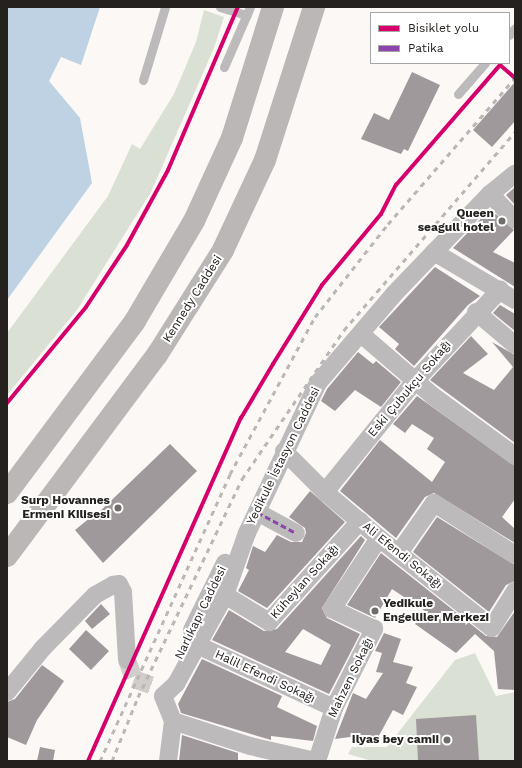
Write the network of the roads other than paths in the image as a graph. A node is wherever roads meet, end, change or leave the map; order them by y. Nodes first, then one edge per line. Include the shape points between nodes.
1 (164, 7) edge
2 (220, 7) edge
3 (273, 7) edge
4 (314, 7) edge
5 (249, 11) edge
6 (484, 64) edge
7 (224, 67) dead end
8 (143, 80) dead end
9 (458, 94) dead end
10 (515, 174) edge
11 (490, 194) junction
12 (515, 220) edge
13 (434, 252) junction
14 (500, 290) junction
15 (515, 300) edge
16 (476, 312) junction
17 (361, 334) junction
18 (515, 345) edge
19 (414, 381) junction
20 (284, 451) junction
21 (515, 456) edge
22 (325, 492) junction
23 (7, 494) edge
24 (257, 512) junction
25 (360, 521) junction
26 (247, 533) junction
27 (296, 534) dead end
28 (379, 538) junction
29 (399, 553) junction
30 (515, 554) edge
31 (7, 556) edge
32 (515, 591) edge
33 (225, 595) junction
34 (197, 645) junction
35 (127, 660) tunnel mouth
36 (153, 686) dead end
37 (7, 692) edge
38 (334, 708) junction
39 (173, 720) junction
40 (168, 761) edge
41 (316, 761) edge

1 - 8 lane
2 - 5 lane
3 - 23 highway via 232,138 194,221 135,321
4 - 31 highway, Kennedy Caddesi via 265,160 223,250 157,355
5 - 7 lane
6 - 9 lane
10 - 11 street, Yedikule İstasyon Caddesi
11 - 12 street
11 - 13 street, Yedikule İstasyon Caddesi
13 - 14 street
13 - 17 street, Yedikule İstasyon Caddesi
14 - 15 street
14 - 16 street, Eski Çubukçu Sokağı
16 - 18 street
16 - 19 street, Eski Çubukçu Sokağı
17 - 19 street
17 - 20 street, Yedikule İstasyon Caddesi via 318,383
19 - 21 street
19 - 22 street, Eski Çubukçu Sokağı
20 - 22 street, Ali Efendi Sokağı
20 - 24 street, Yedikule İstasyon Caddesi
22 - 25 street, Ali Efendi Sokağı
24 - 26 street, Yedikule İstasyon Caddesi
24 - 27 street
25 - 28 street, Ali Efendi Sokağı
25 - 33 street, Küheylan Sokağı via 269,622
26 - 33 street, Yedikule İstasyon Caddesi
26 - 36 street, Narlıkapı Caddesi via 224,565 168,680
28 - 29 street, Ali Efendi Sokağı
28 - 38 street, Mahzen Sokağı via 332,610 374,629
29 - 30 street via 434,503
29 - 32 street, Ali Efendi Sokağı via 492,628
33 - 34 street, Yedikule İstasyon Caddesi
34 - 38 street, Halil Efendi Sokağı
34 - 39 street, Yedikule İstasyon Caddesi via 176,684 163,696
35 - 37 street via 123,592 120,584 95,595
38 - 41 street, Mahzen Sokağı
39 - 40 street
39 - 41 street via 250,746

